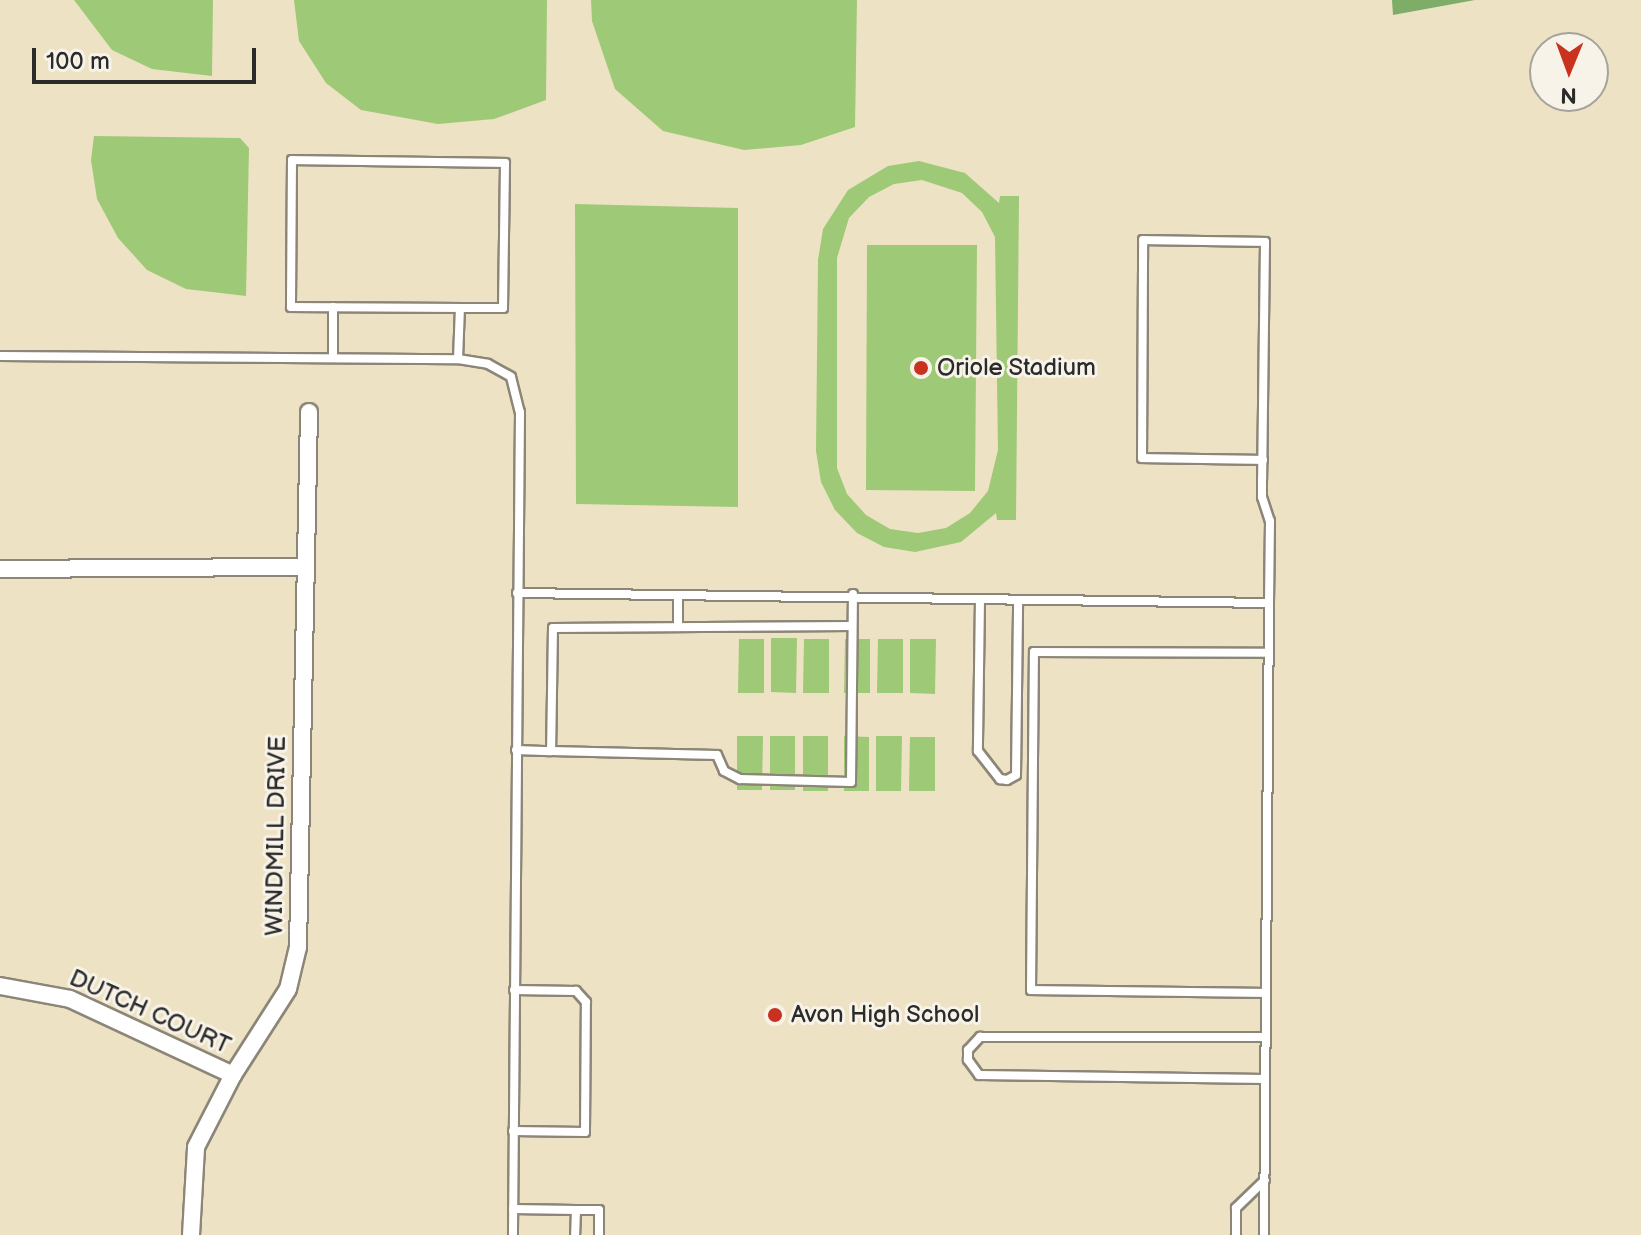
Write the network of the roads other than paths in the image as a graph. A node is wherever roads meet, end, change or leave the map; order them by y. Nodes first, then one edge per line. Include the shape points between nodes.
1 (333, 307) junction
2 (460, 308) junction
3 (0, 356) edge
4 (333, 358) junction
5 (458, 359) junction
6 (309, 412) dead end
7 (1263, 460) junction
8 (304, 567) junction
9 (0, 569) edge
10 (517, 593) junction
11 (853, 594) junction
12 (678, 595) junction
13 (980, 599) junction
14 (1018, 600) junction
15 (1269, 603) junction
16 (678, 626) junction
17 (852, 626) junction
18 (1269, 653) junction
19 (516, 750) junction
20 (551, 751) junction
21 (0, 986) edge
22 (514, 990) junction
23 (1266, 993) junction
24 (1266, 1037) junction
25 (233, 1075) junction
26 (1265, 1079) junction
27 (513, 1131) junction
28 (1265, 1180) junction
29 (513, 1209) junction
30 (576, 1210) junction
31 (191, 1235) edge
32 (513, 1235) edge
33 (575, 1235) edge
34 (599, 1235) edge
35 (1236, 1235) edge
36 (1264, 1235) edge

1 - 2 lane
1 - 2 lane via 291,307 292,160 505,163 503,308
1 - 4 lane
2 - 5 lane
3 - 4 lane
4 - 5 lane
5 - 10 lane via 502,370 518,393
6 - 8 street, WINDMILL DRIVE
7 - 7 lane via 1265,242 1143,240 1142,458
7 - 15 lane via 1262,497 1272,540
8 - 9 street
8 - 25 street, WINDMILL DRIVE via 298,947 288,989
10 - 12 lane
10 - 19 lane
11 - 12 lane
11 - 13 lane
11 - 17 lane
12 - 16 lane
13 - 14 lane
13 - 14 lane via 978,751 1000,779 1007,780 1016,775
14 - 15 lane
15 - 18 lane
16 - 17 lane
16 - 20 lane via 553,628
17 - 20 lane via 851,782 740,779 724,771 717,755
18 - 23 lane
18 - 23 lane via 1034,652 1031,990
19 - 20 lane
19 - 22 lane
21 - 25 street, DUTCH COURT via 70,999
22 - 27 lane
22 - 27 lane via 583,995 586,1017 585,1132
23 - 24 lane
24 - 26 lane
24 - 26 lane via 980,1037 968,1050 968,1060 979,1075
25 - 31 street, WINDMILL DRIVE via 196,1147
26 - 28 lane
27 - 29 lane
28 - 35 lane via 1236,1208
28 - 36 lane
29 - 30 lane
29 - 32 lane
30 - 33 lane
30 - 34 lane via 599,1210

